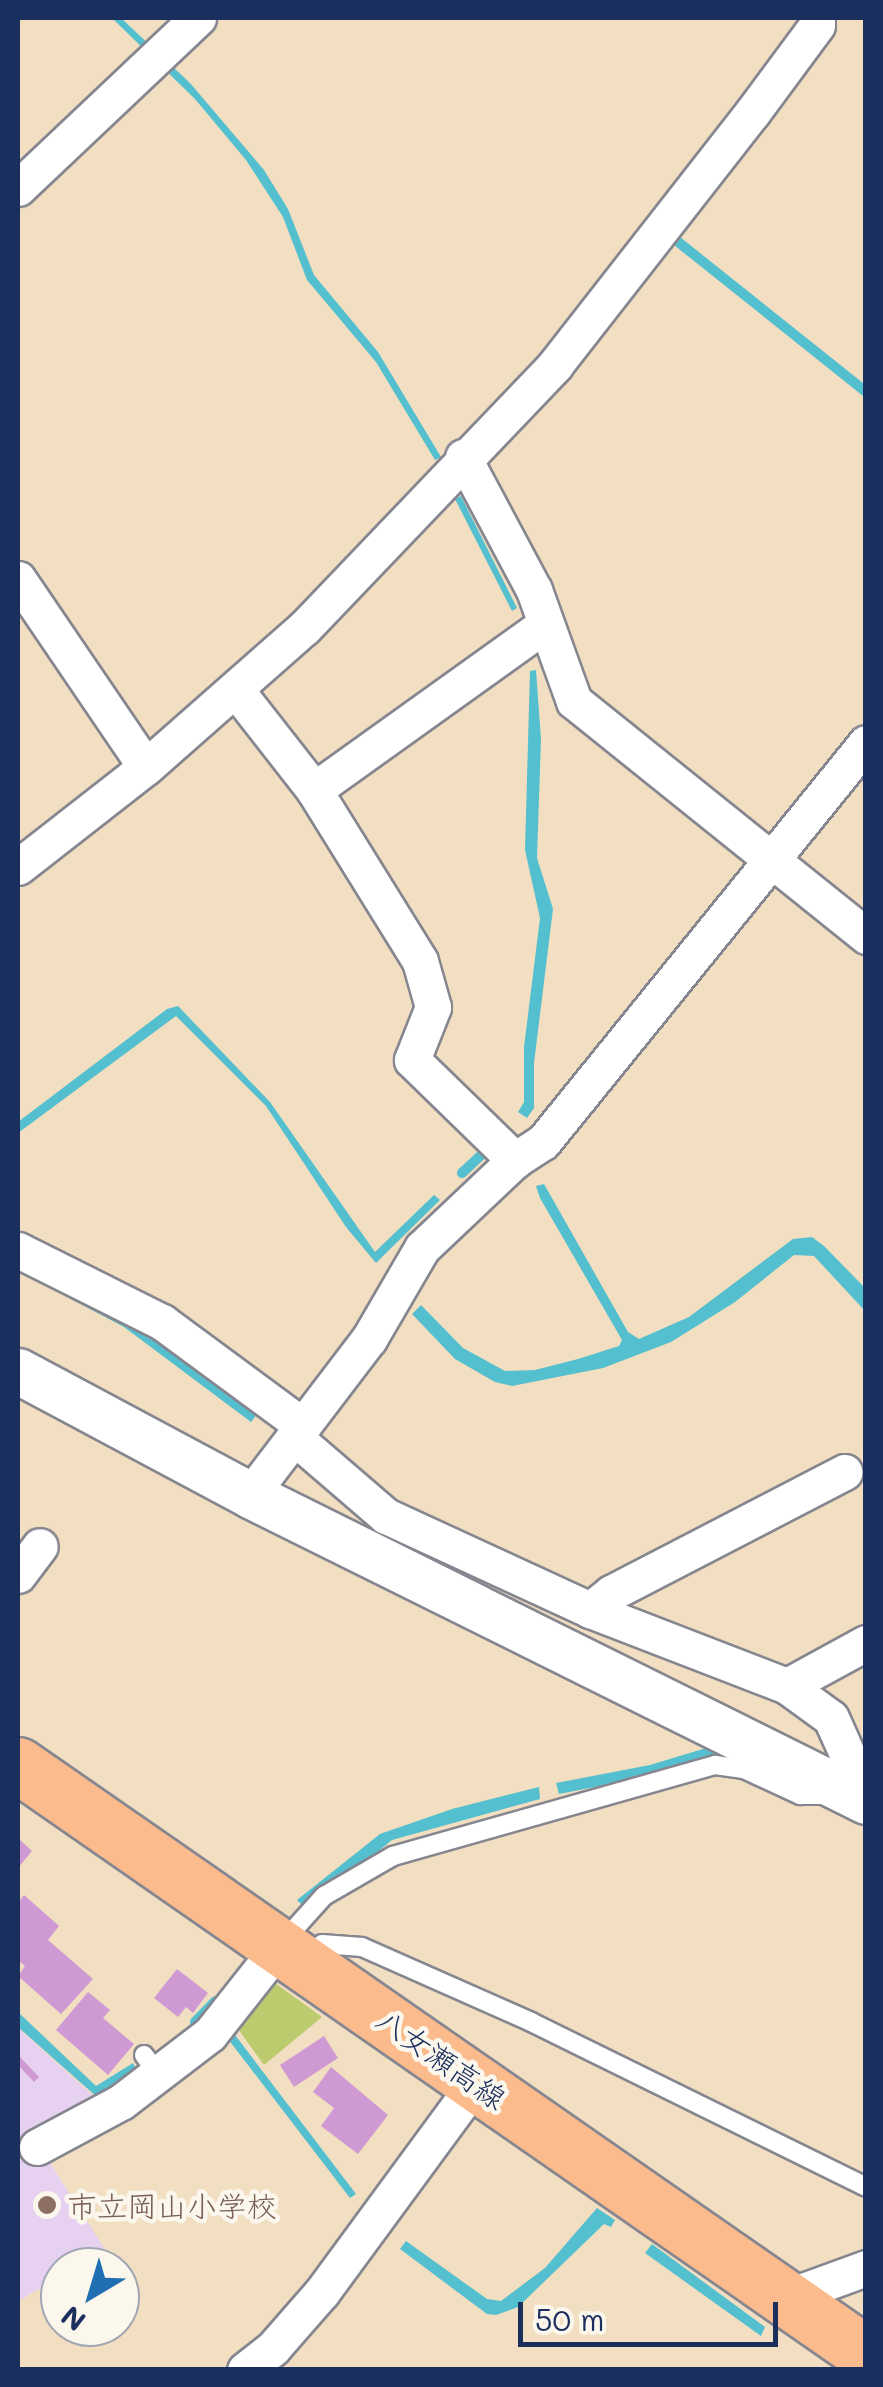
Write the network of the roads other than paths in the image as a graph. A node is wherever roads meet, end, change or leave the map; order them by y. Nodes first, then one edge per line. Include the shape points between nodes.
1 (198, 18) edge
2 (817, 18) edge
3 (18, 188) edge
4 (464, 458) junction
5 (18, 579) edge
6 (546, 624) junction
7 (236, 690) junction
8 (866, 743) edge
9 (146, 766) junction
10 (314, 790) junction
11 (772, 860) junction
12 (18, 867) edge
13 (866, 936) edge
14 (516, 1160) junction
15 (18, 1250) edge
16 (18, 1371) edge
17 (298, 1432) junction
18 (844, 1472) dead end
19 (250, 1495) junction
20 (40, 1546) dead end
21 (18, 1575) edge
22 (590, 1610) junction
23 (866, 1643) edge
24 (787, 1686) junction
25 (18, 1764) edge
26 (860, 1786) edge
27 (300, 1938) junction
28 (476, 2082) junction
29 (37, 2147) dead end
30 (866, 2187) edge
31 (866, 2268) edge
32 (784, 2298) junction
33 (866, 2354) edge
34 (246, 2370) edge

1 - 3 street
2 - 4 street via 752,113 556,365
4 - 6 street
4 - 7 street via 305,627
5 - 9 street
6 - 10 street
6 - 11 street via 574,701
7 - 9 street
7 - 10 street
8 - 11 street
9 - 12 street
10 - 14 street via 420,961 433,1007 412,1060
11 - 13 street
11 - 14 street via 544,1142
14 - 17 street via 422,1248 369,1339
15 - 17 street via 162,1322
16 - 19 street
17 - 19 street
17 - 22 street via 386,1516
18 - 22 street
19 - 26 street
20 - 21 street
22 - 24 street
23 - 24 street
24 - 26 street via 831,1718
25 - 27 main road, 八女瀬高線
26 - 27 lane via 800,1796 744,1768 715,1766 393,1856 324,1896
27 - 28 main road, 八女瀬高線
27 - 29 street via 152,2065 120,2102
27 - 30 lane via 362,1947 532,2022
28 - 32 main road, 八女瀬高線
28 - 34 street via 322,2292
31 - 32 street
32 - 33 main road, 八女瀬高線

